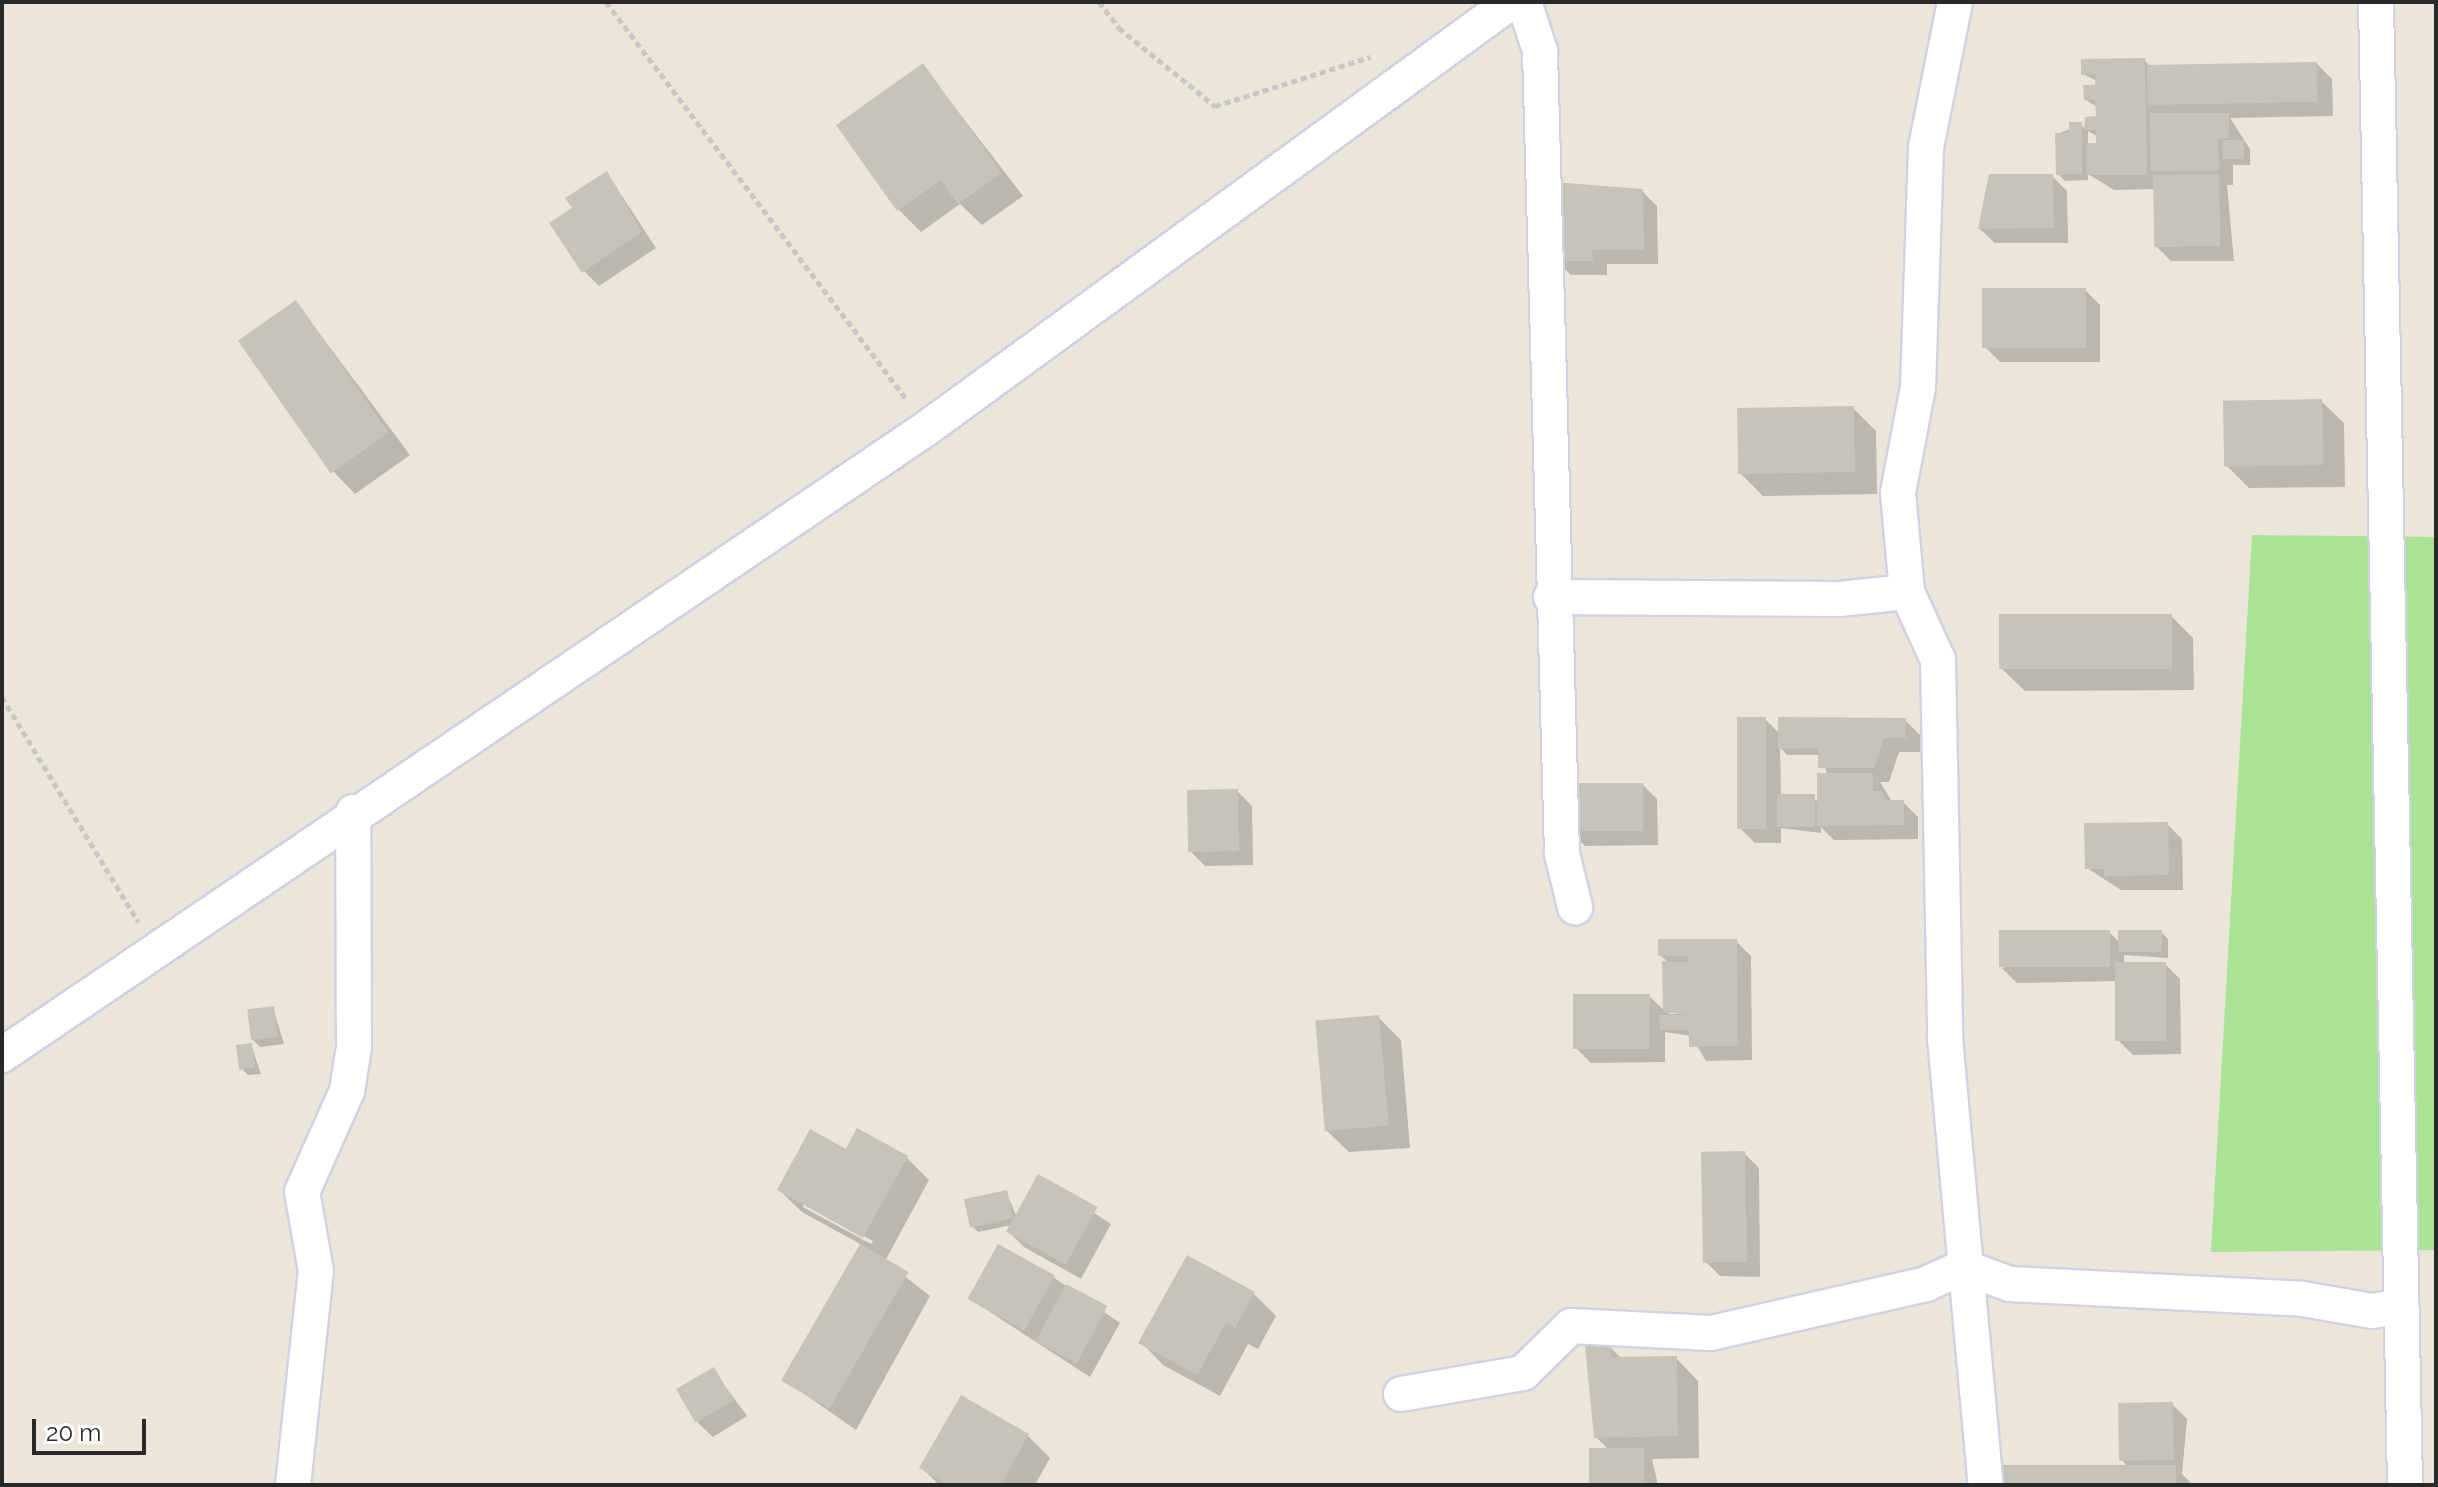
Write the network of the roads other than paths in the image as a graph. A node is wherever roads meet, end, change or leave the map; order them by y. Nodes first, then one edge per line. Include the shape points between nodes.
1 (1511, 2) edge
2 (1524, 2) edge
3 (1955, 2) edge
4 (2376, 2) edge
5 (1907, 592) junction
6 (1551, 597) junction
7 (353, 812) junction
8 (1575, 907) dead end
9 (2, 1055) edge
10 (1963, 1267) junction
11 (2402, 1306) junction
12 (1401, 1394) dead end
13 (293, 1485) edge
14 (1986, 1485) edge
15 (2405, 1485) edge

1 - 7 street via 927,428
2 - 6 street via 1540,51
3 - 5 street via 1926,147 1918,387 1898,493
4 - 11 street
5 - 6 street via 1839,599
5 - 10 street via 1938,660 1945,1038
6 - 8 street via 1562,854
7 - 9 street
7 - 13 street via 354,1047 347,1091 302,1192 316,1271
10 - 11 street via 2010,1284 2288,1297 2372,1311
10 - 12 street via 1926,1284 1711,1333 1637,1333 1600,1322 1571,1326 1523,1373
10 - 14 street
11 - 15 street

